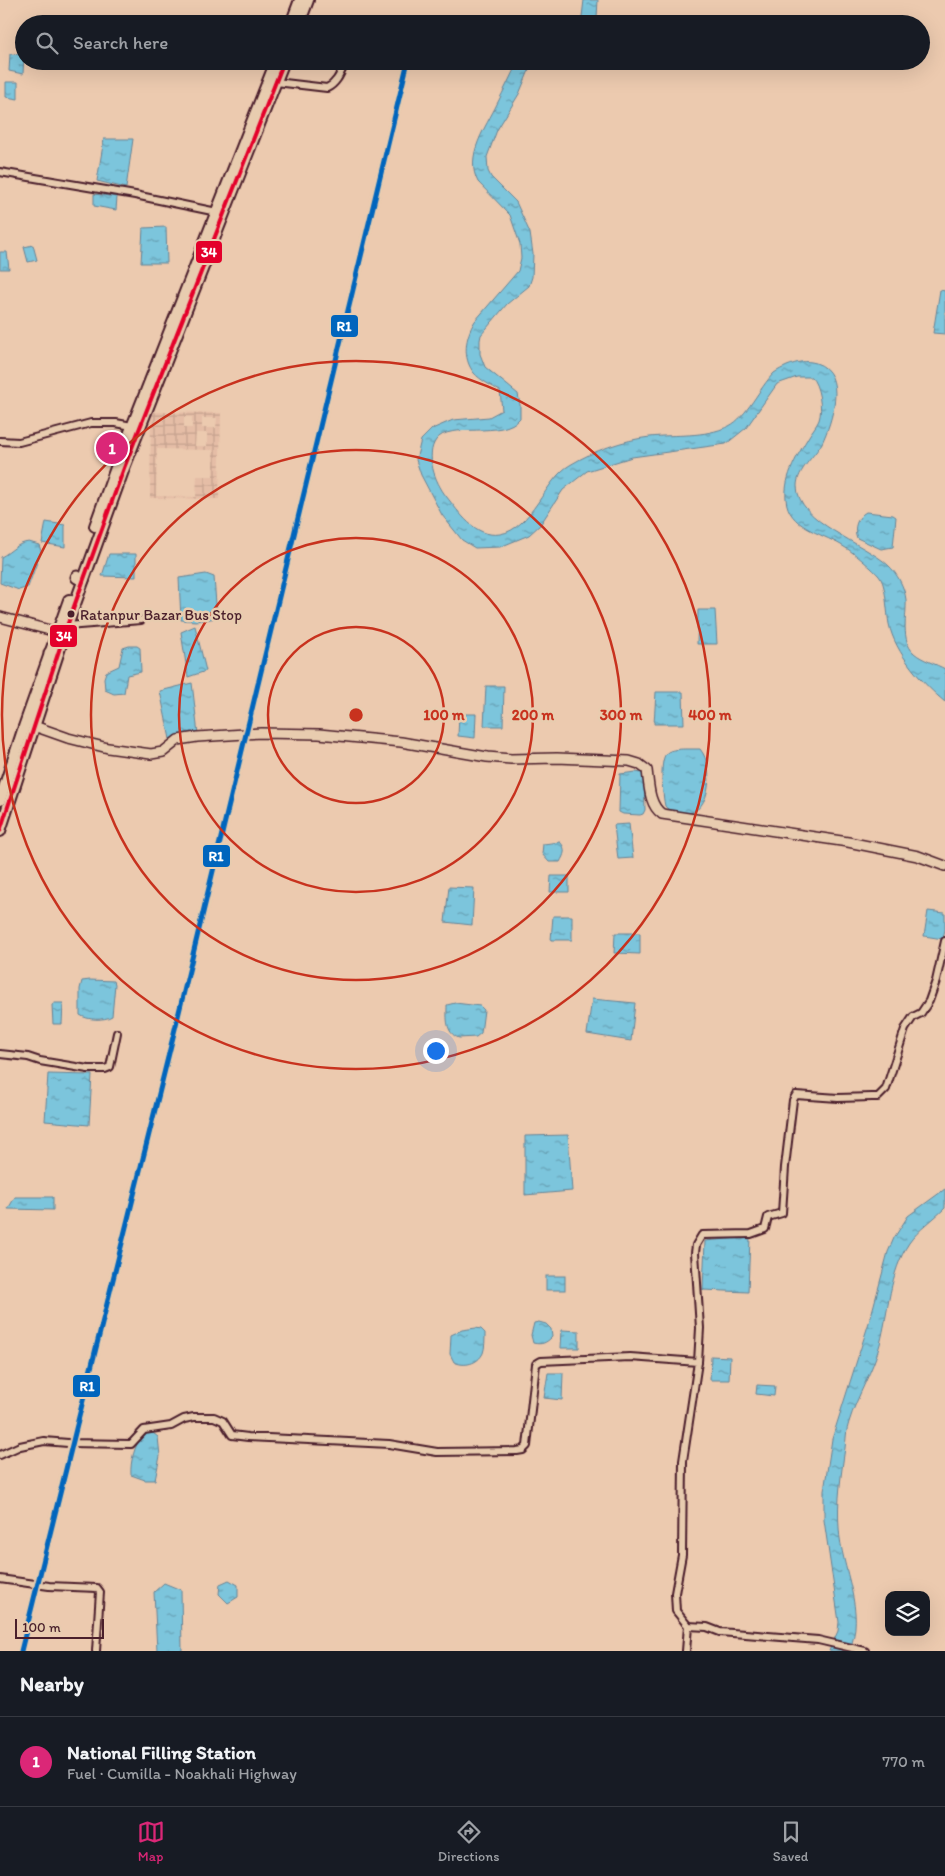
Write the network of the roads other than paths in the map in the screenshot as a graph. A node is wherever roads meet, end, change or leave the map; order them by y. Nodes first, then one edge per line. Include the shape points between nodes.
1 (300, 0) edge
2 (308, 0) edge
3 (294, 15) edge
4 (302, 15) edge
5 (272, 70) edge
6 (281, 70) edge
7 (342, 70) edge
8 (276, 82) junction
9 (0, 172) edge
10 (217, 212) junction
11 (132, 426) junction
12 (0, 441) edge
13 (80, 579) junction
14 (0, 617) edge
15 (141, 620) dead end
16 (67, 626) junction
17 (57, 632) junction
18 (54, 653) junction
19 (34, 726) junction
20 (0, 800) edge
21 (0, 831) edge
22 (945, 866) edge
23 (945, 941) edge
24 (117, 1034) dead end
25 (0, 1054) edge
26 (698, 1362) junction
27 (0, 1456) edge
28 (0, 1578) edge
29 (688, 1626) junction
30 (96, 1651) edge
31 (686, 1651) edge
32 (865, 1651) edge

1 - 3 main road
2 - 4 main road
5 - 10 main road
6 - 8 main road
7 - 8 street via 332,86 327,88
8 - 13 main road
9 - 10 street
10 - 11 main road
11 - 12 street via 91,423 19,442
11 - 13 main road
13 - 16 main road
13 - 17 main road
14 - 17 main road
15 - 16 street
16 - 18 main road
17 - 18 main road
18 - 19 main road
18 - 20 main road via 24,727
19 - 21 main road
19 - 22 main road via 108,748 152,754 163,752 178,740 261,733 319,734 401,742 511,760 629,760 647,770 653,802 662,814 848,842 918,856
23 - 26 street via 929,1001 905,1029 886,1089 878,1097 796,1095 782,1213 768,1217 765,1229 751,1234 702,1234 700,1237 695,1253 700,1328
24 - 25 street via 110,1066 105,1069
26 - 27 street via 630,1357 542,1361 536,1364 527,1446 517,1451 437,1452 389,1444 248,1437 232,1434 223,1421 206,1417 184,1419 171,1426 144,1430 132,1444 44,1441 20,1446
26 - 29 street via 683,1461 682,1555 676,1593 676,1611
28 - 30 street via 43,1586 99,1589
29 - 31 street
29 - 32 street via 720,1632 818,1640

